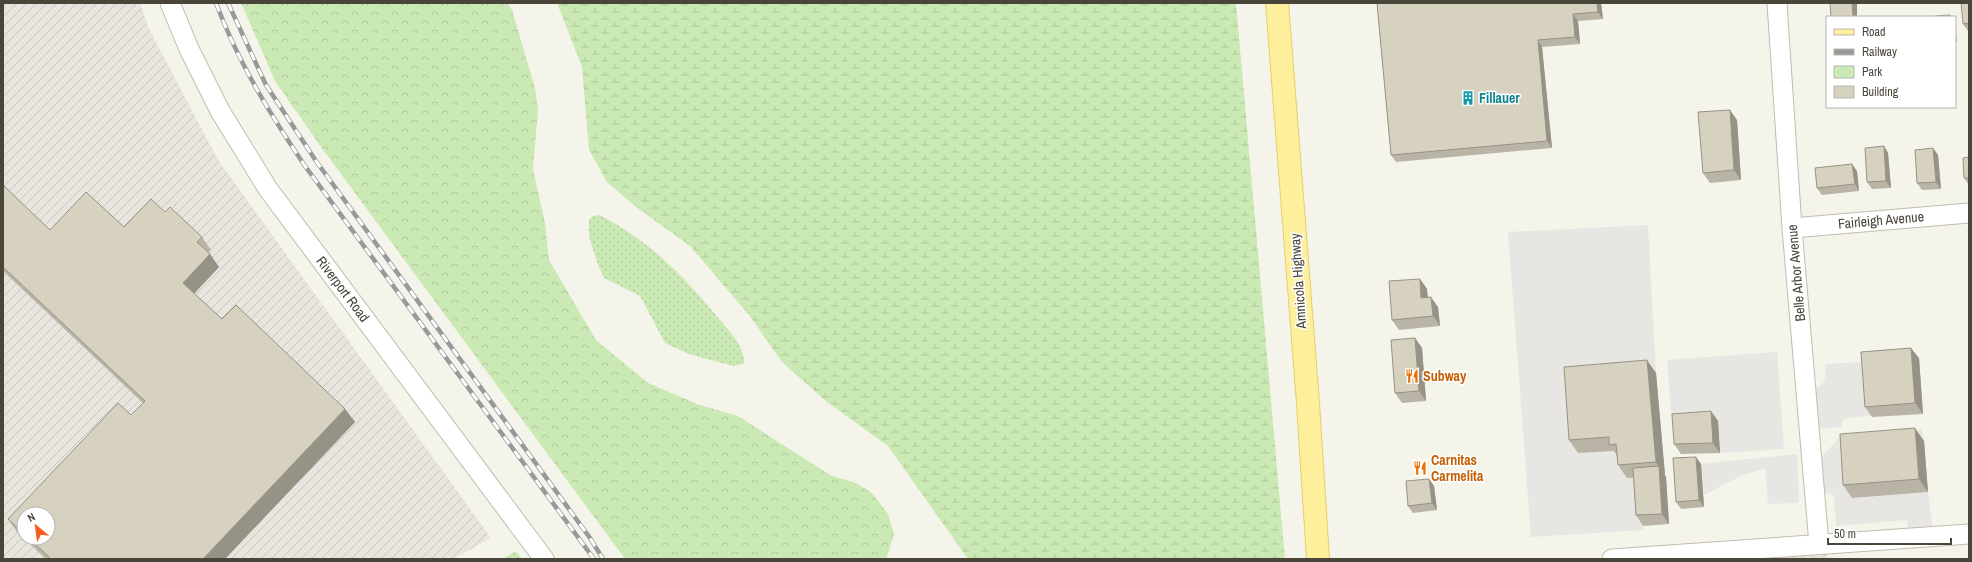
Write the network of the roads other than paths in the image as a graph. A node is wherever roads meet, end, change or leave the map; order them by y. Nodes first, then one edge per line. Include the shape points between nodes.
1 (170, 3) edge
2 (1277, 3) edge
3 (1777, 3) edge
4 (1969, 213) edge
5 (1792, 228) junction
6 (1969, 534) edge
7 (1819, 544) junction
8 (544, 559) edge
9 (1318, 559) edge
10 (1612, 559) edge

1 - 8 street, Riverport Road via 189,49 220,111 268,189
2 - 9 main road, Amnicola Highway
3 - 5 street, Belle Arbor Avenue
4 - 5 street, Fairleigh Avenue
5 - 7 street, Belle Arbor Avenue
6 - 7 street
7 - 10 street

